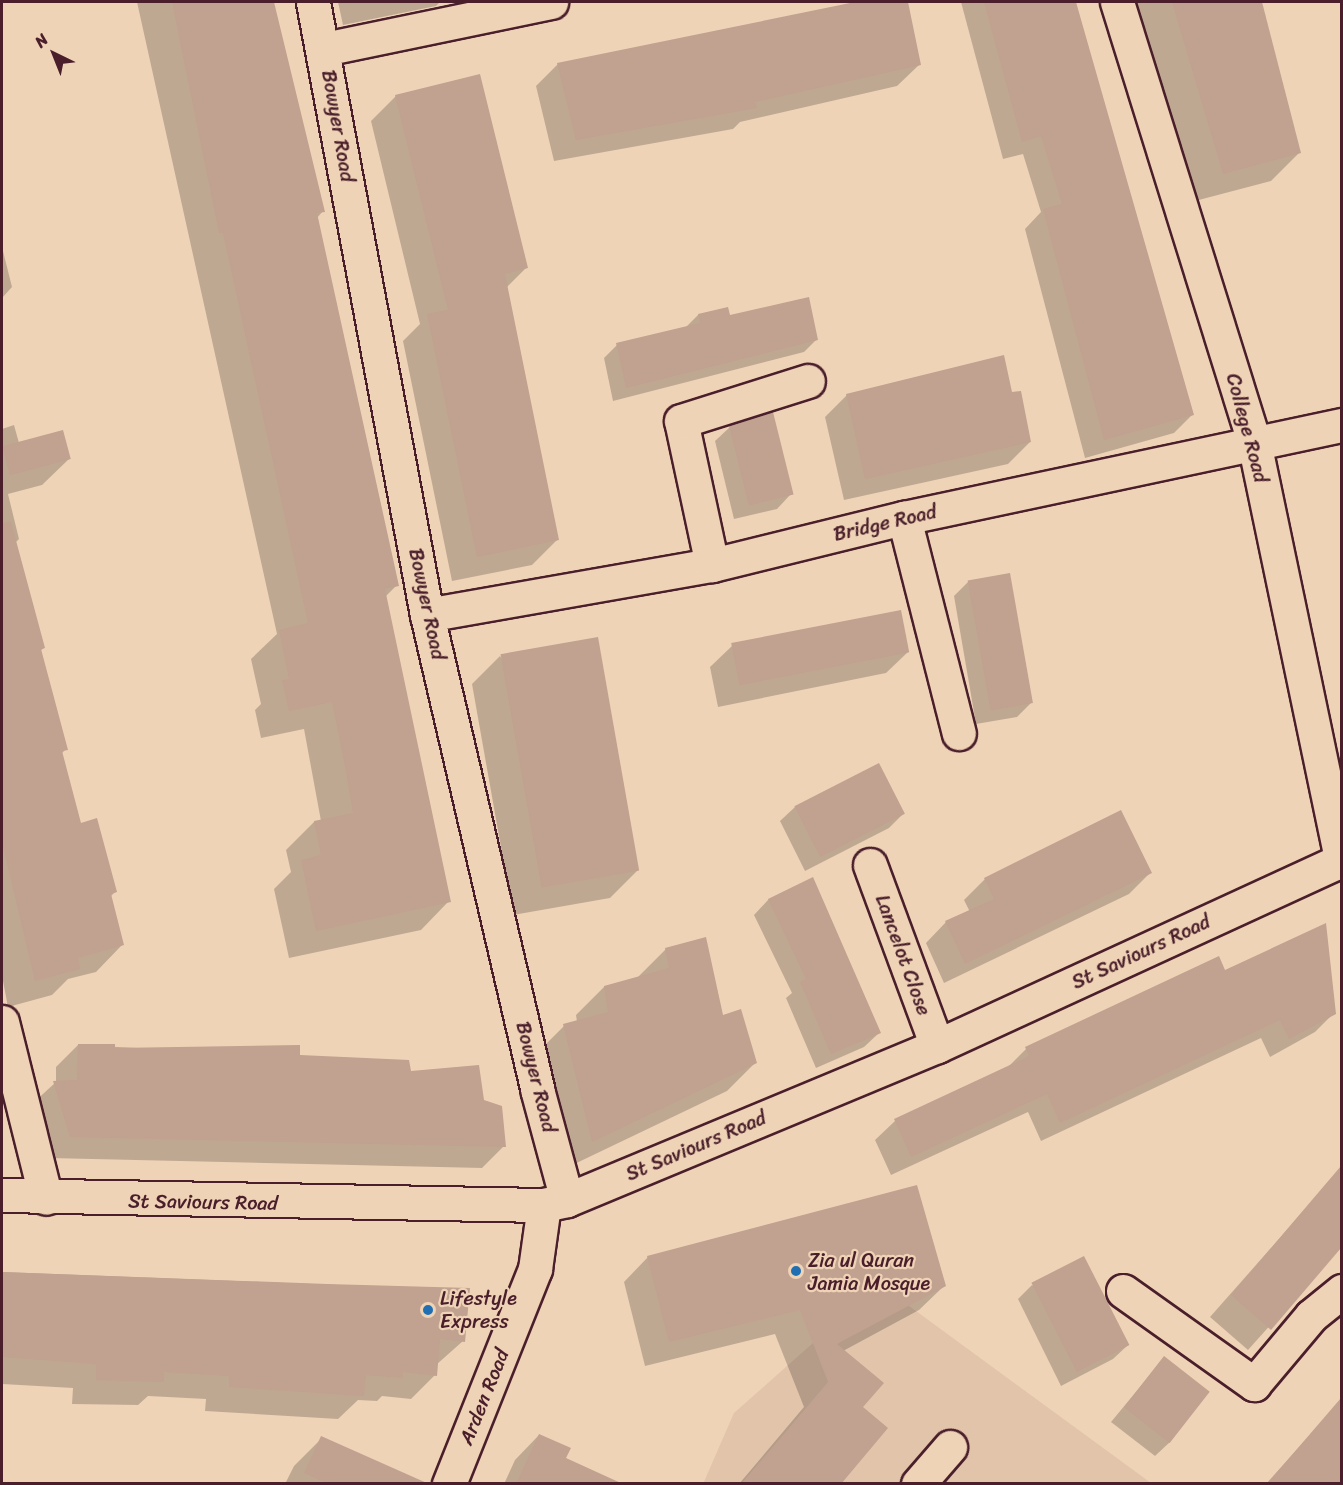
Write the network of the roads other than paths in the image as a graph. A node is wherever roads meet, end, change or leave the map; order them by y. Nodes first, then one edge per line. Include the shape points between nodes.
1 (313, 2) edge
2 (551, 2) edge
3 (1117, 2) edge
4 (324, 49) junction
5 (808, 381) dead end
6 (1341, 424) edge
7 (1254, 442) junction
8 (904, 518) junction
9 (712, 565) junction
10 (428, 615) junction
11 (959, 733) dead end
12 (1341, 861) edge
13 (870, 865) dead end
14 (2, 1022) edge
15 (937, 1046) junction
16 (2, 1195) edge
17 (46, 1198) junction
18 (555, 1203) junction
19 (1123, 1291) dead end
20 (1341, 1291) edge
21 (950, 1447) dead end
22 (449, 1484) edge
23 (918, 1484) edge

1 - 4 street, Bowyer Road
2 - 4 street
3 - 7 street, College Road
4 - 10 street, Bowyer Road
5 - 9 street via 681,421 686,459
6 - 7 street, Bridge Road
7 - 8 street, Bridge Road
7 - 12 street, College Road
8 - 9 street, Bridge Road
8 - 11 street
9 - 10 street, Bridge Road
10 - 18 street, Bowyer Road via 537,1089
12 - 15 street, St Saviours Road
13 - 15 street, Lancelot Close
14 - 17 street
15 - 18 street, St Saviours Road
16 - 17 street, St Saviours Road
17 - 18 street, St Saviours Road
18 - 22 street, Arden Road via 535,1269
19 - 20 street via 1254,1384 1311,1316
21 - 23 street

